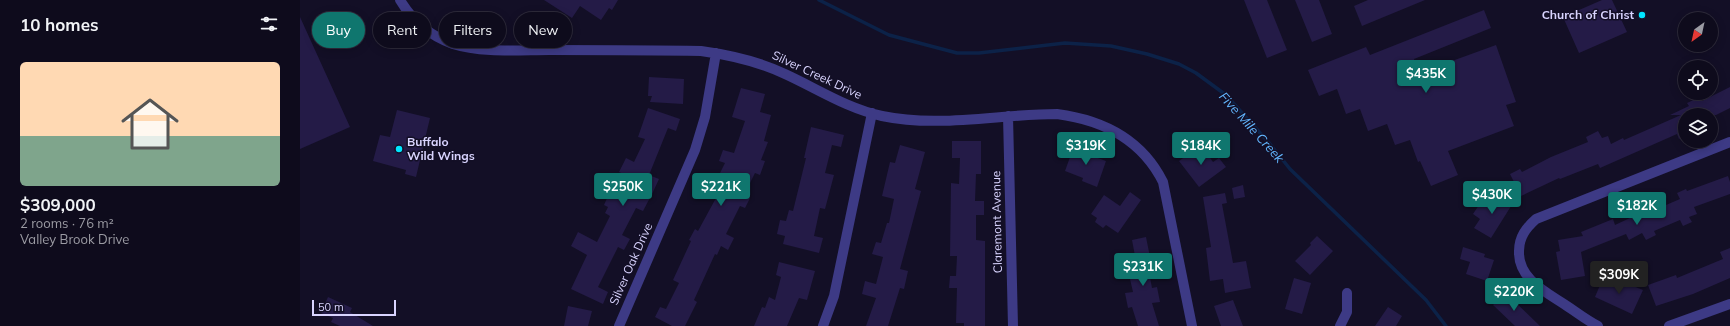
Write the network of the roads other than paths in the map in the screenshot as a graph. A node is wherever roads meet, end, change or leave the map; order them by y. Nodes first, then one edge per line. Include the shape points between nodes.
1 (400, 0) edge
2 (716, 53) junction
3 (872, 113) junction
4 (1008, 116) junction
5 (1730, 142) edge
6 (1347, 293) dead end
7 (1730, 304) edge
8 (619, 326) edge
9 (823, 326) edge
10 (1013, 326) edge
11 (1192, 326) edge
12 (1340, 326) edge
13 (1598, 326) edge
14 (1669, 326) edge

1 - 2 street, Silver Creek Drive via 412,17 431,33 464,47
2 - 3 street, Silver Creek Drive via 764,65 844,104
2 - 8 street, Silver Oak Drive via 705,117 695,150
3 - 4 street, Silver Creek Drive via 917,121
3 - 9 street via 834,296
4 - 10 street, Claremont Avenue
4 - 11 street, Silver Creek Drive via 1057,114 1093,121 1128,139 1149,159 1163,182 1167,196
5 - 13 street via 1536,219 1527,226 1519,246 1518,258 1524,273 1540,288
6 - 12 street via 1347,312
7 - 14 street

